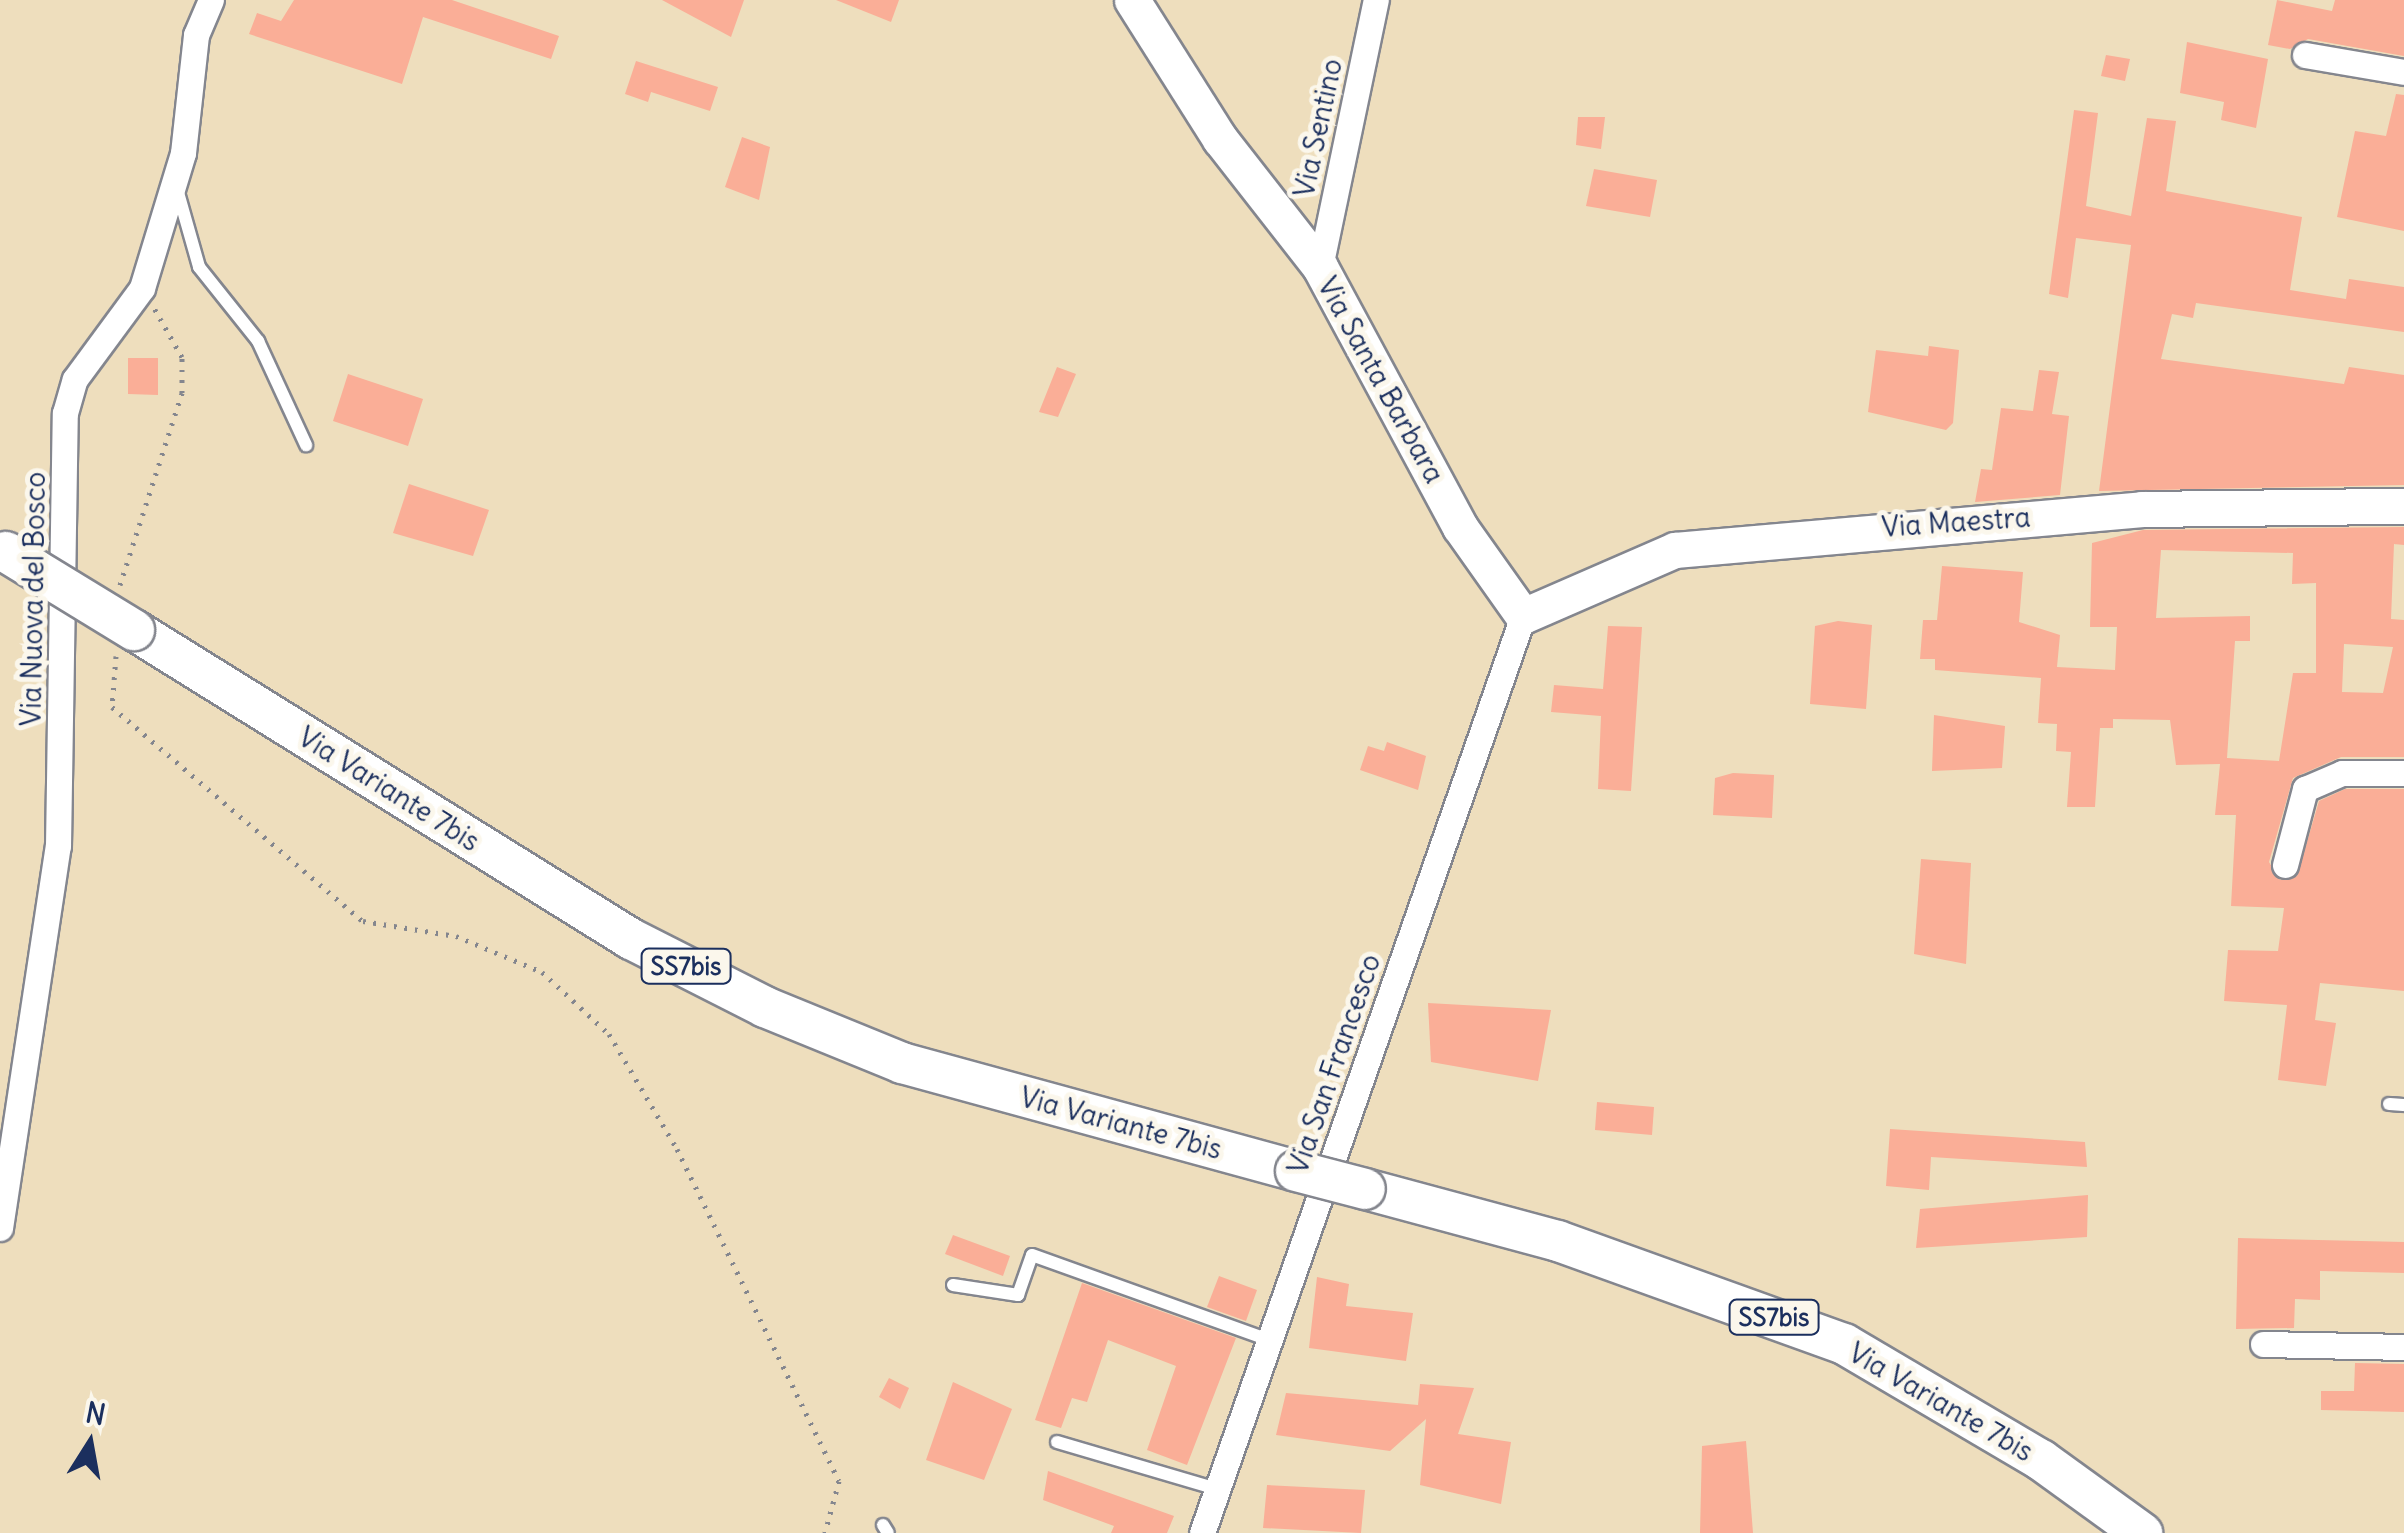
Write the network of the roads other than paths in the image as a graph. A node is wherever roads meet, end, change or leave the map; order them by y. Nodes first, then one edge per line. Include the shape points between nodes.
1 (211, 0) edge
2 (1132, 0) edge
3 (1376, 0) edge
4 (2305, 55) dead end
5 (2404, 72) edge
6 (174, 182) junction
7 (1320, 268) junction
8 (306, 445) dead end
9 (2404, 506) edge
10 (3, 551) edge
11 (1523, 616) junction
12 (2404, 773) edge
13 (2285, 865) dead end
14 (1, 1200) edge
15 (0, 1228) edge
16 (952, 1285) dead end
17 (1270, 1340) junction
18 (2263, 1344) dead end
19 (2404, 1347) edge
20 (1057, 1442) dead end
21 (1218, 1490) junction
22 (1202, 1533) edge
23 (2142, 1533) edge

1 - 6 street, Via Nuova del Bosco via 196,36
2 - 7 street, Via Santa Barbara via 1220,139
3 - 7 street, Via Sentino
4 - 5 street
6 - 8 lane via 200,267 258,340
6 - 14 street, Via Nuova del Bosco via 142,288 75,379 65,412 58,846
7 - 11 street, Via Santa Barbara via 1460,527
9 - 11 street, Via Maestra via 2142,509 1675,550
10 - 23 main road, Via Variante 7bis / SS7bis, bridge via 631,939 765,1007 902,1063 1558,1242 1844,1344 2041,1460
11 - 17 street, Via San Francesco
12 - 13 street via 2342,773 2305,788
14 - 15 street, Via Nuova del Bosco
16 - 17 lane via 1018,1295 1032,1255
17 - 21 street, Via San Francesco
18 - 19 street
20 - 21 lane
21 - 22 street, Via San Francesco

